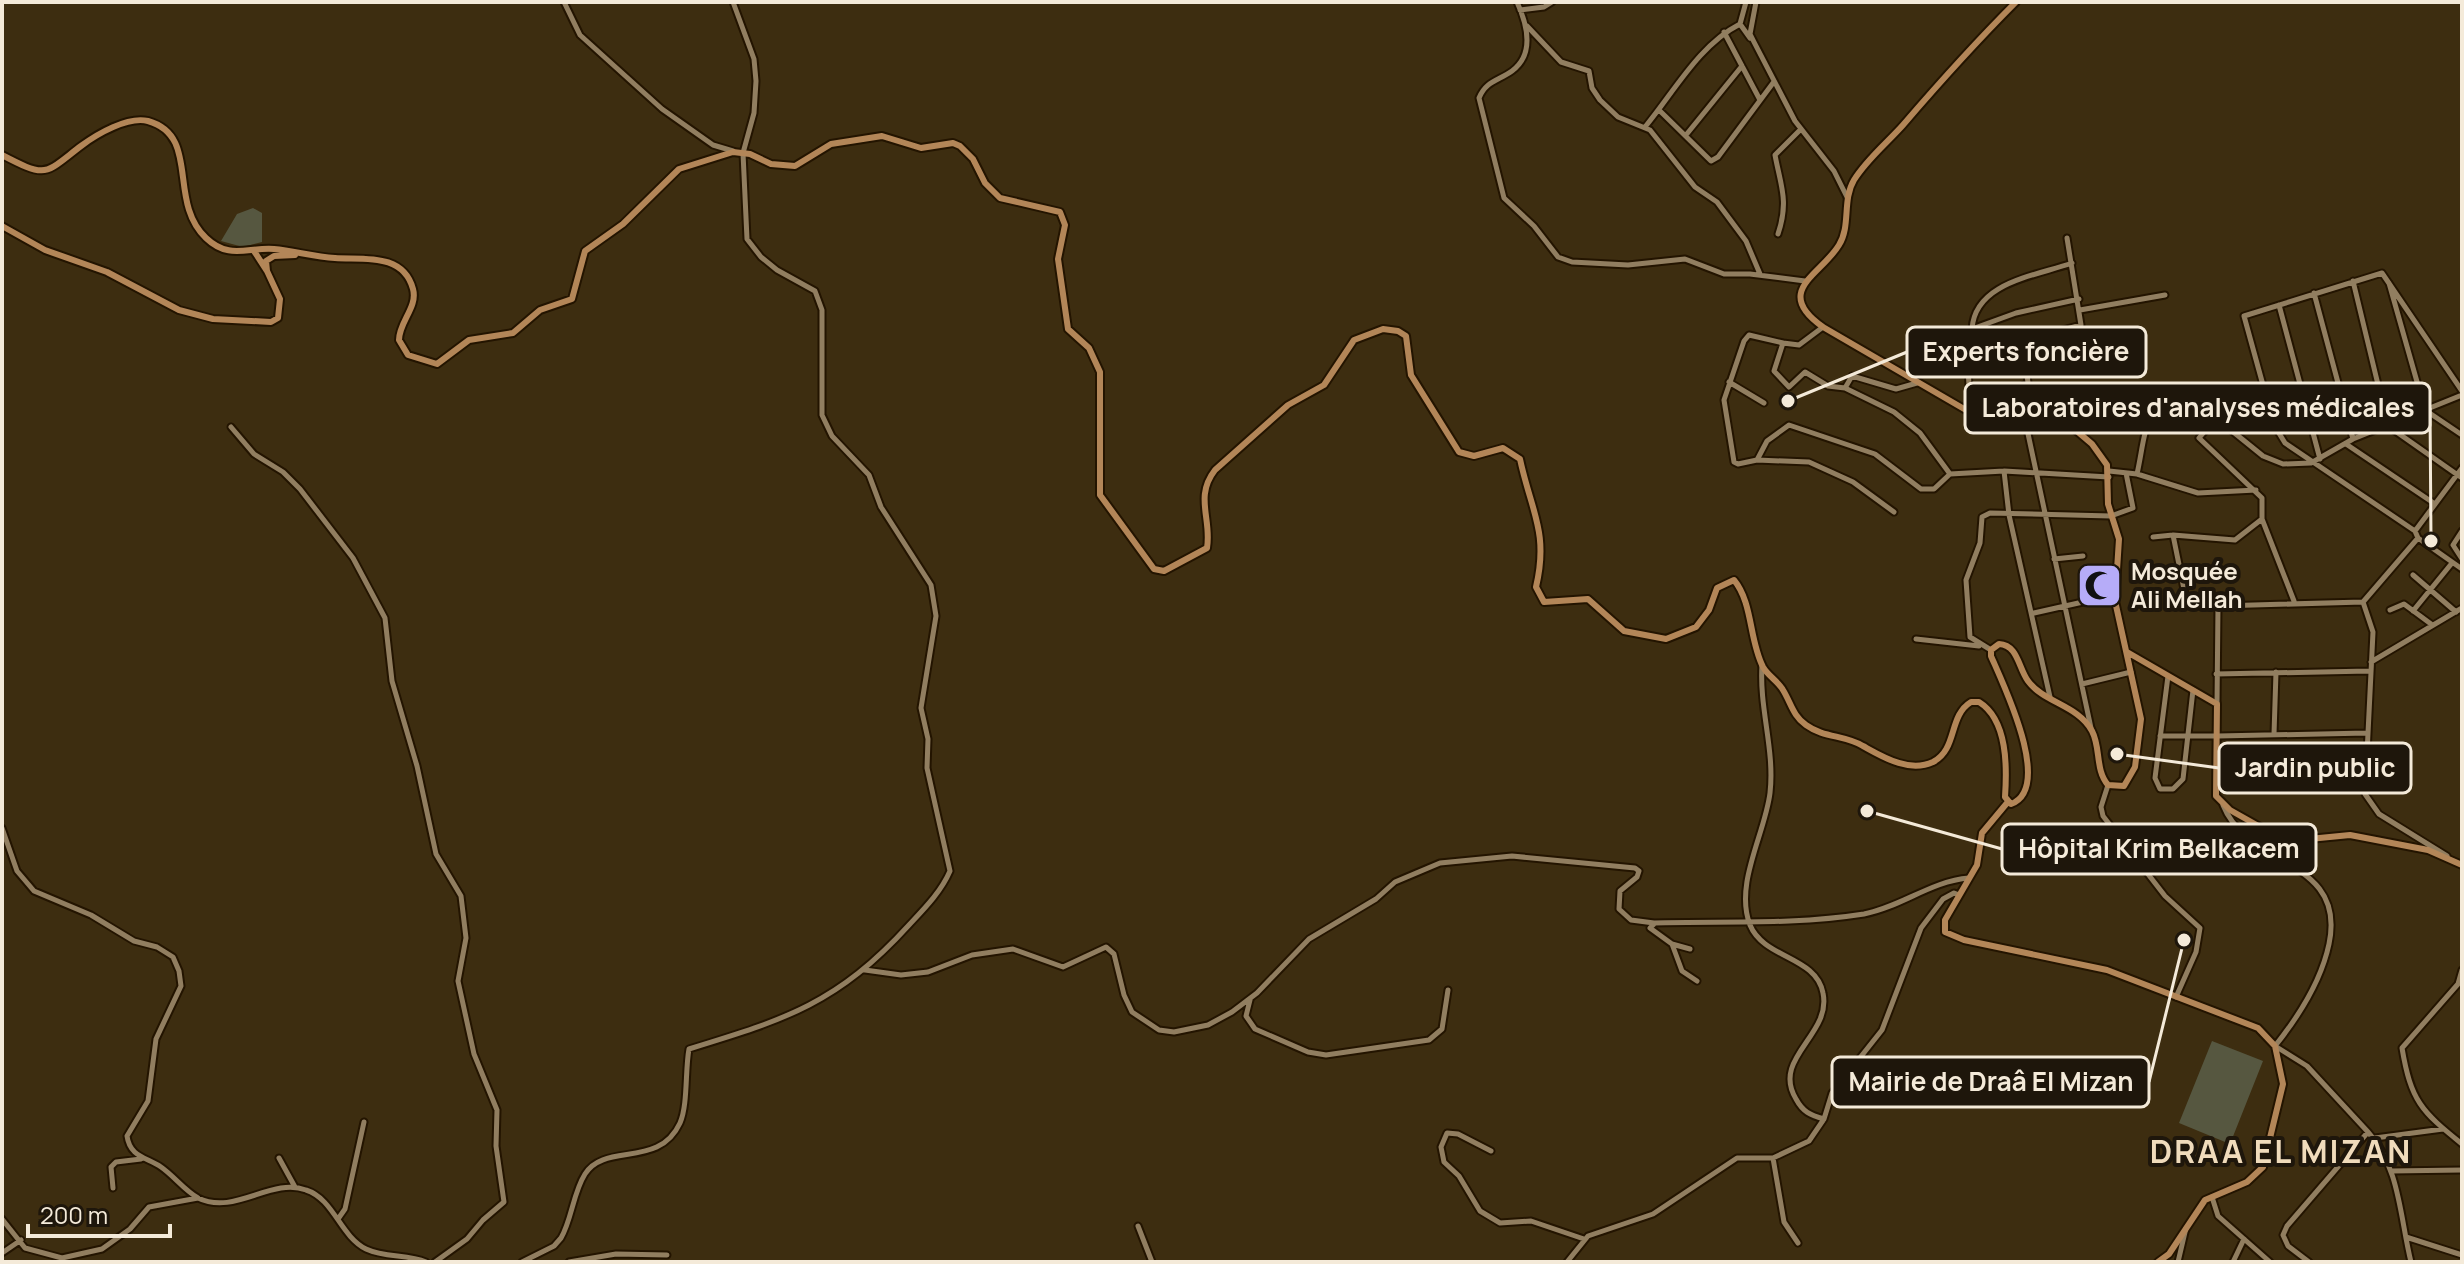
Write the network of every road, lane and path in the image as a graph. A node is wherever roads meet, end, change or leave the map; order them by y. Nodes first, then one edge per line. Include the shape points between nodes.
1 (564, 2) edge
2 (733, 2) edge
3 (1517, 2) edge
4 (1552, 2) edge
5 (1746, 2) edge
6 (1756, 2) edge
7 (2016, 2) edge
8 (1520, 10) junction
9 (1740, 24) junction
10 (1526, 26) junction
11 (1724, 32) junction
12 (1754, 42) junction
13 (1742, 66) junction
14 (1773, 83) junction
15 (1760, 100) junction
16 (1659, 110) junction
17 (1645, 127) junction
18 (1801, 129) junction
19 (1686, 135) junction
20 (741, 153) junction
21 (2, 155) edge
22 (1847, 197) junction
23 (2, 226) edge
24 (1778, 234) dead end
25 (2067, 238) dead end
26 (254, 251) junction
27 (308, 255) junction
28 (2073, 263) junction
29 (267, 271) junction
30 (1760, 274) junction
31 (2388, 278) junction
32 (1805, 281) junction
33 (2353, 281) junction
34 (2314, 293) junction
35 (2165, 295) dead end
36 (2079, 299) junction
37 (2279, 305) junction
38 (2080, 310) junction
39 (2412, 315) junction
40 (2399, 318) junction
41 (1823, 327) junction
42 (1974, 331) junction
43 (2023, 341) junction
44 (1783, 343) junction
45 (1972, 348) dead end
46 (1729, 382) junction
47 (1917, 383) junction
48 (1969, 386) dead end
49 (1845, 388) junction
50 (2462, 393) edge
51 (1764, 403) dead end
52 (2425, 410) junction
53 (1970, 414) junction
54 (2216, 418) junction
55 (2388, 426) junction
56 (231, 427) dead end
57 (2027, 429) junction
58 (2462, 435) edge
59 (2353, 439) junction
60 (2346, 444) junction
61 (2320, 459) junction
62 (1757, 460) junction
63 (2311, 463) junction
64 (2462, 468) edge
65 (2004, 471) junction
66 (2034, 471) junction
67 (2126, 473) junction
68 (1950, 474) junction
69 (2109, 474) junction
70 (2137, 474) junction
71 (2459, 477) edge
72 (2257, 491) junction
73 (2435, 504) junction
74 (1894, 512) dead end
75 (2009, 515) junction
76 (2044, 515) junction
77 (2111, 516) junction
78 (2262, 519) junction
79 (2462, 531) edge
80 (2173, 535) junction
81 (2417, 535) junction
82 (2153, 537) dead end
83 (2083, 556) dead end
84 (2054, 559) junction
85 (2462, 559) edge
86 (2452, 563) junction
87 (2462, 569) edge
88 (2413, 575) dead end
89 (2430, 590) junction
90 (2114, 595) junction
91 (2294, 601) junction
92 (2363, 602) junction
93 (2174, 603) dead end
94 (2187, 604) junction
95 (2065, 606) junction
96 (2218, 606) junction
97 (2390, 610) dead end
98 (2459, 610) edge
99 (2413, 611) junction
100 (2034, 613) junction
101 (2431, 624) junction
102 (1916, 639) dead end
103 (1979, 646) junction
104 (1991, 650) junction
105 (2127, 652) junction
106 (2370, 663) junction
107 (1762, 665) junction
108 (2369, 671) junction
109 (2132, 672) junction
110 (2276, 672) junction
111 (2216, 674) junction
112 (2168, 675) junction
113 (2082, 684) junction
114 (2193, 690) junction
115 (2050, 697) junction
116 (2217, 704) junction
117 (2091, 729) junction
118 (2367, 733) junction
119 (2274, 734) junction
120 (2160, 736) junction
121 (2187, 736) junction
122 (2217, 736) junction
123 (2108, 785) junction
124 (2007, 803) junction
125 (2223, 805) junction
126 (2, 828) edge
127 (2458, 863) edge
128 (1969, 878) junction
129 (1959, 895) junction
130 (1654, 923) junction
131 (1750, 923) junction
132 (1672, 944) junction
133 (1690, 949) dead end
134 (863, 970) junction
135 (2462, 970) edge
136 (1697, 981) dead end
137 (1448, 990) dead end
138 (2175, 997) junction
139 (1250, 999) junction
140 (2275, 1046) junction
141 (1824, 1119) junction
142 (364, 1122) dead end
143 (2443, 1129) junction
144 (2368, 1132) junction
145 (2374, 1138) junction
146 (2462, 1144) edge
147 (1491, 1151) dead end
148 (142, 1158) junction
149 (279, 1158) dead end
150 (1773, 1158) junction
151 (2462, 1170) edge
152 (2391, 1171) junction
153 (295, 1187) junction
154 (113, 1188) dead end
155 (2211, 1196) junction
156 (198, 1198) junction
157 (2, 1219) edge
158 (338, 1219) junction
159 (2187, 1225) junction
160 (1138, 1226) dead end
161 (2405, 1237) junction
162 (1585, 1239) junction
163 (2244, 1239) junction
164 (21, 1240) junction
165 (1798, 1243) dead end
166 (2, 1253) edge
167 (667, 1255) dead end
168 (2462, 1255) edge
169 (426, 1262) edge
170 (435, 1262) edge
171 (522, 1262) edge
172 (569, 1262) edge
173 (1152, 1262) edge
174 (1567, 1262) edge
175 (2158, 1262) edge
176 (2178, 1262) edge
177 (2233, 1262) edge
178 (2270, 1262) edge
179 (2309, 1262) edge
180 (2411, 1262) edge

1 - 20 street via 580,35 662,109 713,145
2 - 20 street via 754,59 756,81 754,113
3 - 8 street
4 - 8 street
5 - 9 street
6 - 12 street via 1750,34
7 - 22 main road via 1939,80 1866,165
8 - 10 street
9 - 11 street
9 - 12 street
10 - 17 street via 1561,62 1589,71 1592,88 1618,117
10 - 30 street via 1521,61 1490,82 1479,98 1504,198 1552,252 1572,262 1628,265 1685,259 1724,274
11 - 13 street
11 - 16 street
12 - 14 street
13 - 15 street
13 - 19 street
14 - 15 street
14 - 18 street
15 - 19 street via 1711,161
16 - 17 street
16 - 19 street
17 - 30 street via 1695,187 1727,213
18 - 22 street
18 - 24 street via 1775,155 1785,213
20 - 27 main road via 670,174 631,217 585,251 572,299 540,310 513,333 469,340 437,364 408,355 399,340 414,299 404,275 374,257
20 - 107 main road via 787,167 831,144 882,136 921,148 953,143 967,151 1000,198 1060,212 1065,225 1058,259 1068,329 1089,348 1100,372 1100,495 1154,569 1164,571 1207,548 1203,497 1215,470 1288,405 1324,385 1354,340 1383,329 1398,331 1406,336 1411,375 1459,452 1474,456 1503,448 1520,459 1542,540 1536,587 1544,602 1588,599 1624,631 1666,639 1696,627 1717,588 1734,580 1744,596
20 - 134 street via 747,239 777,270 815,291 822,310 822,415 832,436 869,475 881,507 931,585 936,616 921,708 927,768 950,871 929,903
21 - 26 main road via 30,168 50,170 114,127 148,121 176,141 185,205 194,226 224,251
22 - 32 main road via 1839,246
23 - 29 main road via 171,306 213,319 278,318 280,299
25 - 28 street
26 - 27 main road
26 - 29 main road
27 - 29 main road via 270,258
28 - 36 street
28 - 42 street via 1985,296 1973,318
30 - 32 street
31 - 33 street via 2382,273
31 - 39 street
31 - 40 street
32 - 41 main road via 1803,305
33 - 34 street
33 - 55 street
34 - 37 street
34 - 59 street
35 - 38 street
36 - 38 street
36 - 42 street via 2016,313
37 - 61 street
37 - 63 street via 2244,316 2274,425 2285,443
38 - 43 street via 2081,325
39 - 40 street
39 - 50 street
40 - 52 street
41 - 44 street via 1799,345
41 - 47 main road
42 - 45 street
43 - 48 street via 1968,367
43 - 53 street via 2028,383
44 - 46 street via 1749,335
44 - 49 street via 1774,371 1789,387 1805,372 1828,386
46 - 51 street
46 - 62 street via 1724,400 1731,455 1738,464
47 - 49 street via 1896,389 1852,376
47 - 53 main road
49 - 68 street via 1894,412 1920,433
50 - 52 street
52 - 55 street
52 - 58 street
53 - 57 main road via 1997,427
54 - 63 street via 2263,456 2283,464
54 - 70 street via 2187,395 2159,407 2150,418
54 - 72 street via 2199,438
55 - 59 street
55 - 71 street
56 - 170 street via 254,454 300,489 353,558 385,618 392,681 436,854 461,896 466,938 458,981 474,1054 497,1110 504,1202
57 - 66 street
57 - 69 main road via 2072,427 2104,457
59 - 60 street
60 - 61 street
60 - 73 street
61 - 63 street
62 - 68 street via 1776,432 1789,425 1875,454 1921,489 1934,489
62 - 74 street via 1809,462 1853,482
63 - 81 street
64 - 71 street
65 - 66 street
65 - 68 street
65 - 75 street
66 - 69 street
66 - 76 street
67 - 69 street
67 - 70 street
67 - 77 street via 2133,508
69 - 77 main road
70 - 72 street via 2198,493
71 - 73 street
72 - 78 street
73 - 81 street
75 - 76 street
75 - 100 street
75 - 103 street via 1982,517 1980,543 1967,574 1970,637
76 - 77 street
76 - 84 street
77 - 90 main road via 2120,544
78 - 80 street via 2235,540
78 - 91 street
79 - 85 street via 2453,545
80 - 82 street
80 - 94 street
81 - 86 street
81 - 92 street
83 - 84 street
84 - 95 street
86 - 87 street
86 - 89 street
88 - 89 street
89 - 98 street
89 - 99 street
90 - 95 street
90 - 105 main road
91 - 92 street
91 - 96 street
92 - 106 street via 2373,632
93 - 94 street
94 - 96 street
95 - 100 street
95 - 113 street
96 - 111 street
97 - 99 street via 2404,604
98 - 101 street
99 - 101 street
100 - 115 street
101 - 106 street
102 - 103 street
103 - 104 street
104 - 115 main road via 1999,644 2009,646 2029,683
104 - 124 main road via 2030,770 2019,801
105 - 109 main road
105 - 112 main road
106 - 108 street
107 - 124 main road via 1807,726 1852,741 1885,760 1917,765 1935,761 1943,754 1958,714 1979,702 1990,712 2000,736 2008,765
107 - 131 street via 1771,777 1745,896
108 - 110 street
108 - 118 street
109 - 113 street
109 - 123 main road via 2141,719 2135,767 2124,786
110 - 111 street
110 - 119 street
111 - 116 street
112 - 114 main road
112 - 120 street
113 - 117 street
114 - 116 main road
114 - 121 street
115 - 117 main road
116 - 122 main road
117 - 123 main road
118 - 119 street
118 - 127 street via 2369,804
119 - 122 street
120 - 121 street
120 - 121 street via 2155,778 2160,789 2167,790 2183,779
121 - 122 street
122 - 125 main road via 2216,796
123 - 138 street via 2103,816 2165,896 2200,928 2196,952
124 - 128 main road via 1982,833 1977,865
125 - 127 main road via 2278,837 2350,835 2404,844
125 - 140 street via 2234,824 2316,884 2331,906 2334,922 2324,967
126 - 148 street via 17,871 34,891 91,915 134,941 157,947 173,957 179,971 181,986 156,1039 148,1101 127,1136
128 - 129 main road
128 - 131 street via 1948,880 1869,913
129 - 138 main road via 1943,924 1949,935 2107,970
129 - 141 street via 1943,899 1921,928 1882,1030 1838,1084
130 - 131 street
130 - 132 street via 1650,928
130 - 139 street via 1631,920 1619,909 1620,891 1637,877 1635,868 1512,856 1440,863 1395,882 1309,939
131 - 141 street via 1763,943 1805,967 1821,985 1823,1013 1791,1066 1789,1079 1799,1105 1808,1115
132 - 133 street
132 - 136 street via 1682,971
134 - 139 street via 928,972 972,955 1013,949 1063,967 1106,947 1114,954 1132,1012 1159,1030 1208,1025
134 - 171 street via 810,1008 689,1049 680,1123 669,1138 642,1154 597,1163 585,1173 561,1238
135 - 143 street via 2458,984 2402,1048 2408,1083 2425,1115
137 - 139 street via 1442,1029 1429,1040 1326,1055 1255,1029 1246,1016
138 - 140 main road via 2258,1028
140 - 144 street via 2313,1072
140 - 155 main road via 2283,1084 2263,1167 2247,1182
141 - 150 street via 1809,1141
142 - 158 street via 345,1209
143 - 145 street
143 - 146 street
144 - 145 street
144 - 179 street via 2287,1226 2283,1235 2288,1246
145 - 152 street
147 - 162 street via 1447,1133 1441,1147 1444,1162 1480,1211 1500,1223 1531,1221
148 - 154 street via 111,1167
148 - 156 street via 172,1174
149 - 153 street
150 - 162 street via 1737,1158 1653,1214
150 - 165 street via 1784,1222
151 - 152 street
152 - 161 street
153 - 156 street via 236,1202
153 - 158 street via 311,1191
155 - 159 main road
155 - 163 street via 2218,1216
156 - 164 street via 149,1207 102,1249 62,1258 37,1254
157 - 164 street
158 - 169 street via 367,1249
159 - 175 main road
159 - 176 street
160 - 173 street
161 - 168 street
161 - 180 street
162 - 174 street
163 - 177 street
163 - 178 street
164 - 166 street
167 - 172 street via 616,1254

